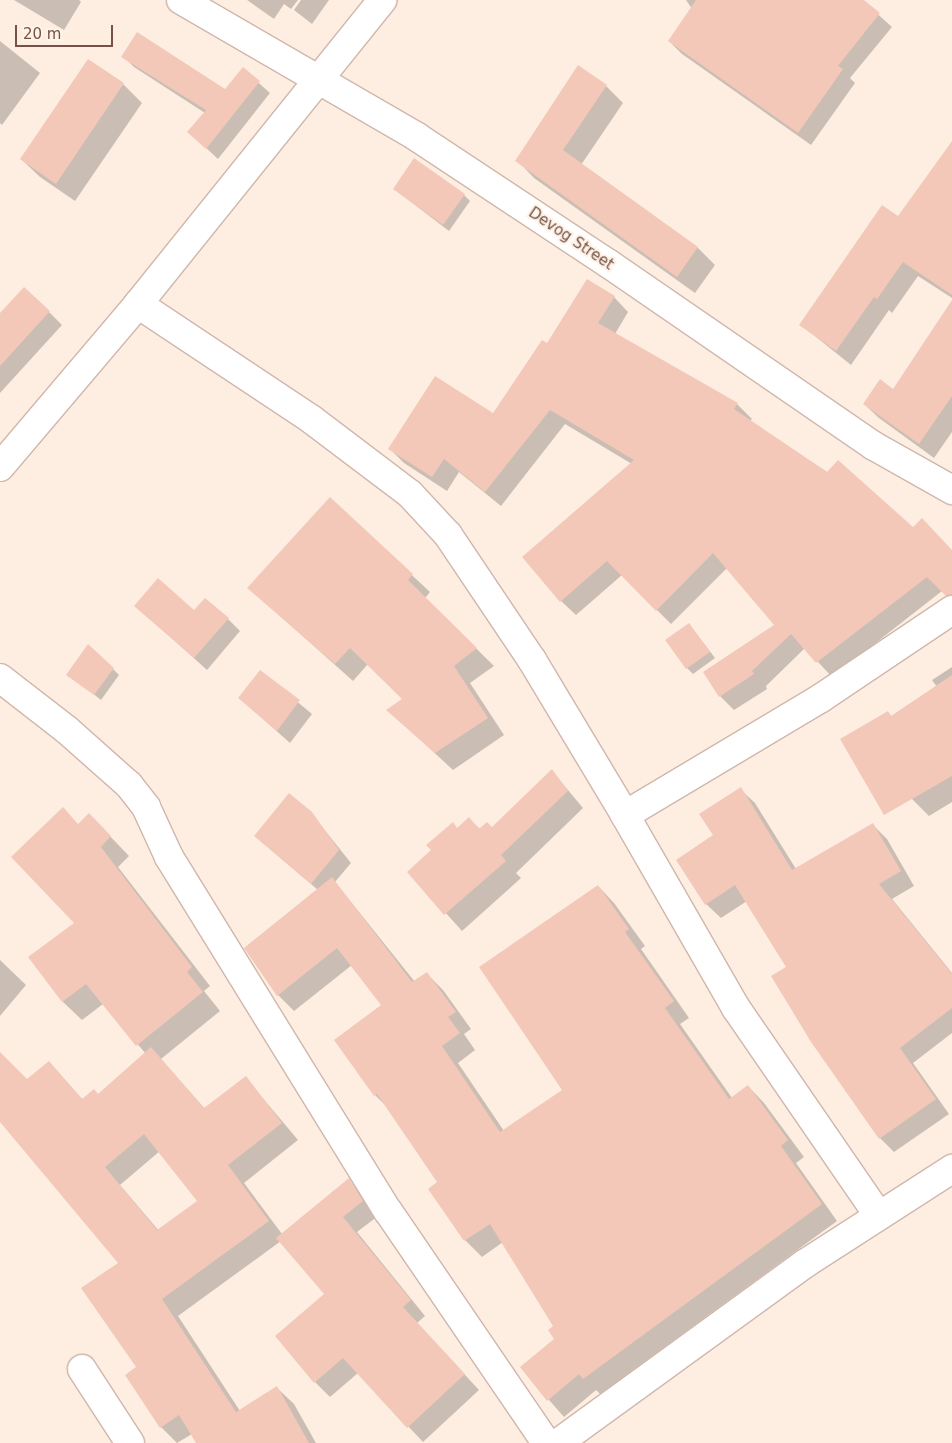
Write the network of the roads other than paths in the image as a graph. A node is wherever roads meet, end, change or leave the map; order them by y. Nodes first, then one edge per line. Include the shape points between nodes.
1 (181, 0) edge
2 (382, 0) edge
3 (317, 80) junction
4 (138, 304) junction
5 (0, 468) edge
6 (952, 490) edge
7 (952, 610) edge
8 (0, 678) edge
9 (625, 815) junction
10 (952, 1169) edge
11 (879, 1216) junction
12 (82, 1369) dead end
13 (130, 1443) edge
14 (546, 1443) edge
15 (558, 1443) edge

1 - 3 street, Devog Street
2 - 3 street
3 - 4 street
3 - 6 street, Devog Street via 417,137 874,446
4 - 5 street
4 - 9 street via 310,419 410,494 454,543 532,660
7 - 9 street via 821,698
8 - 14 street via 68,730 129,786 146,807 169,857 388,1211
9 - 11 street via 736,1008
10 - 11 street
11 - 15 street via 806,1263
12 - 13 street

